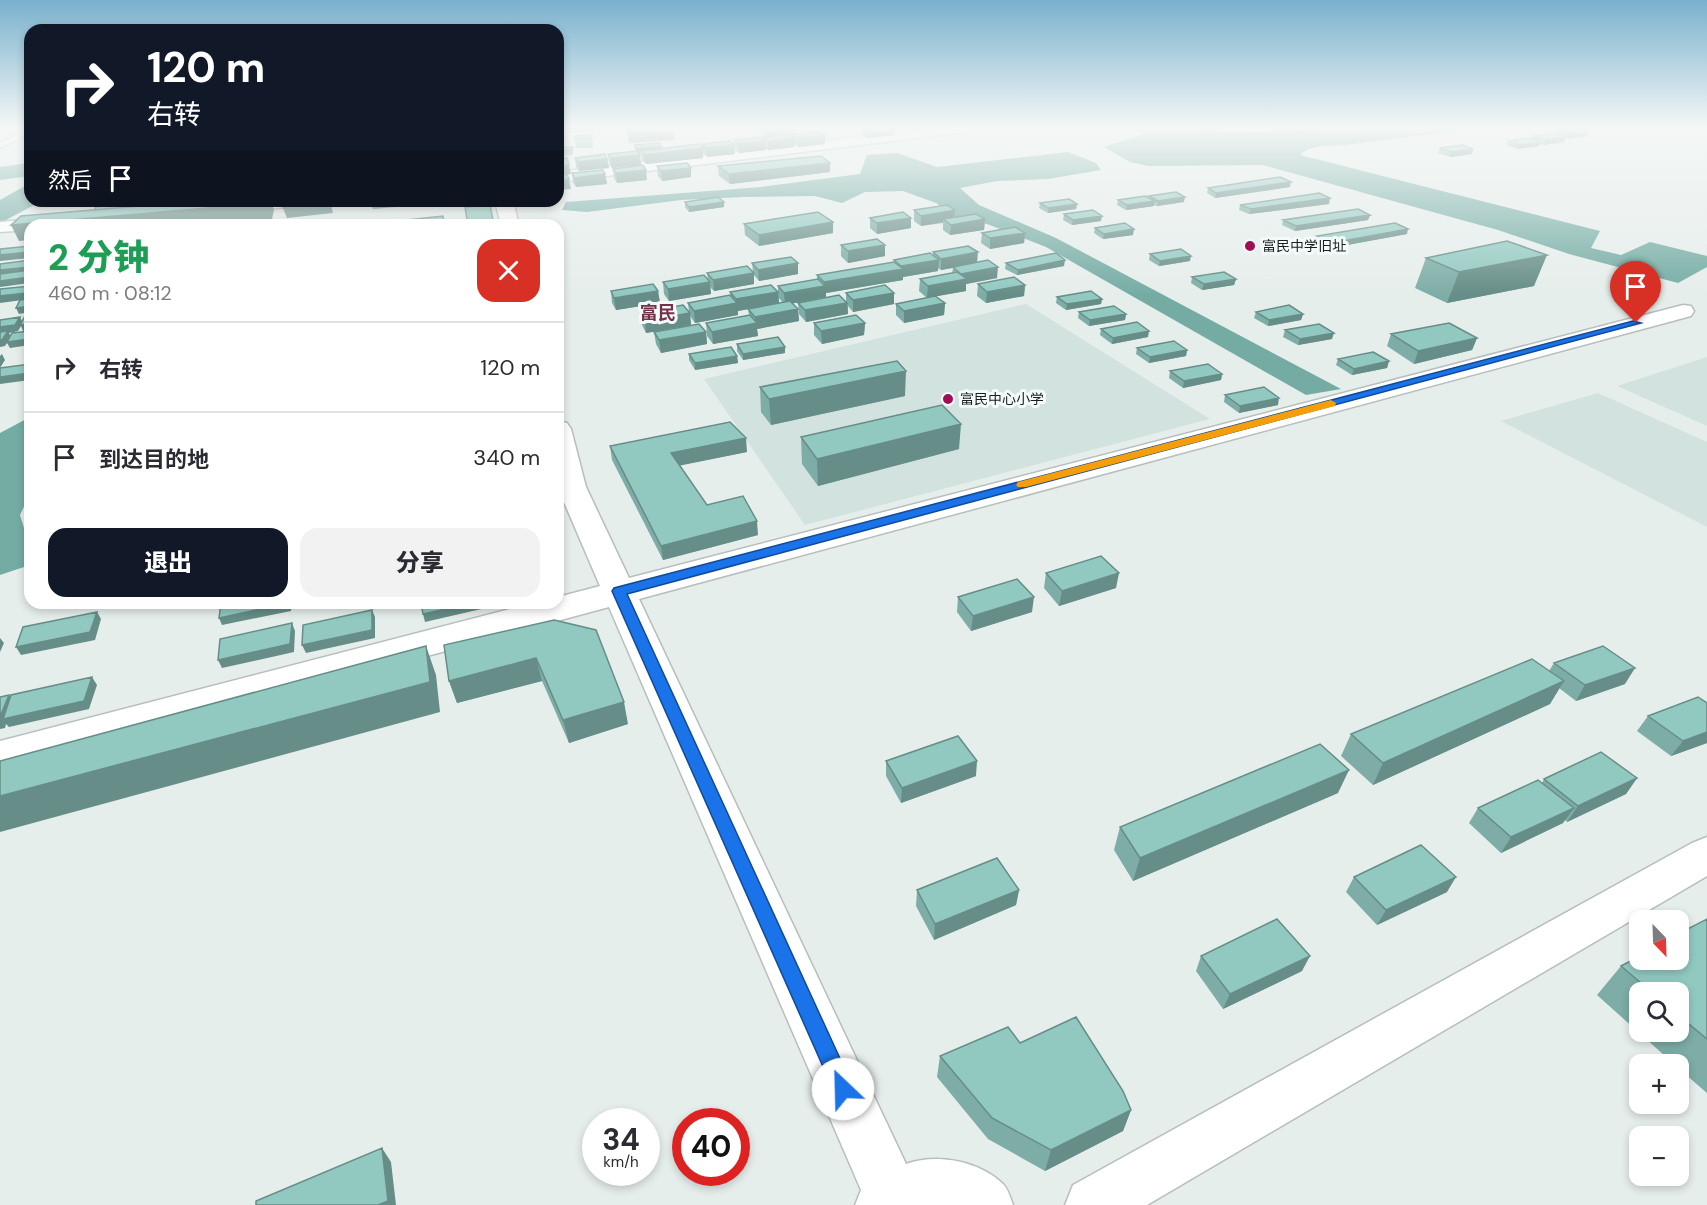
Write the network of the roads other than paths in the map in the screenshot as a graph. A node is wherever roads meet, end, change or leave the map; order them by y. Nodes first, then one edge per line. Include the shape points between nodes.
1 (228, 207) edge
2 (204, 209) edge
3 (24, 225) edge
4 (7, 226) edge
5 (1683, 310) dead end
6 (564, 454) edge
7 (619, 591) junction
8 (564, 606) edge
9 (551, 609) edge
10 (0, 756) edge
11 (1707, 855) edge
12 (888, 1201) edge
13 (985, 1205) edge
14 (1093, 1205) edge

1 - 2 street
3 - 4 street
5 - 7 street
6 - 7 street via 572,487
7 - 8 street
7 - 12 street
9 - 10 street
11 - 14 street
12 - 13 street via 926,1186 963,1191

